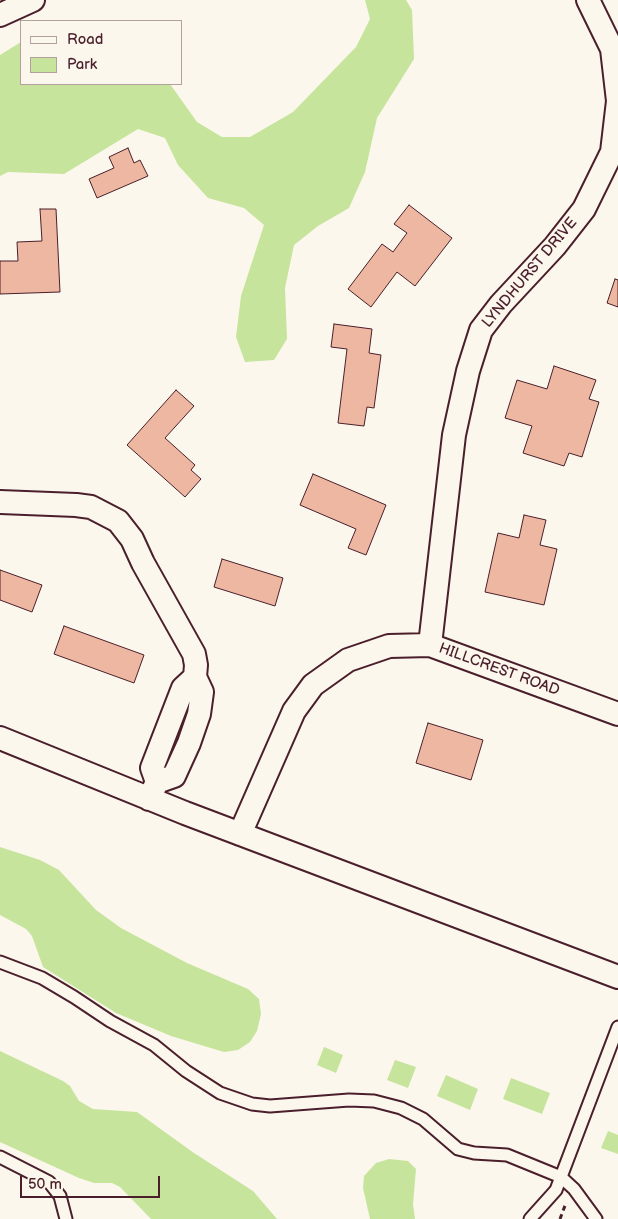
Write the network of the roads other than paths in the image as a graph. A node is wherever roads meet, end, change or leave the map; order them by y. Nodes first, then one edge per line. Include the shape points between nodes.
1 (33, 0) edge
2 (588, 0) edge
3 (0, 15) edge
4 (0, 502) edge
5 (430, 645) junction
6 (618, 714) edge
7 (0, 738) edge
8 (153, 790) junction
9 (240, 834) junction
10 (0, 962) edge
11 (618, 977) edge
12 (618, 1027) edge
13 (0, 1157) edge
14 (561, 1177) junction
15 (66, 1219) edge
16 (530, 1219) edge
17 (596, 1219) edge

1 - 3 street
2 - 5 street, LYNDHURST DRIVE via 612,49 618,101 612,152 584,209 481,330 454,435
4 - 8 street via 76,505 91,508 118,521 132,539 194,654 195,677 202,692 199,714 174,776
5 - 6 street, HILLCREST ROAD
5 - 9 street, HILLCREST ROAD via 389,646 348,660 313,685 294,711
7 - 8 street
8 - 9 street
9 - 11 street
10 - 14 lane via 42,978 154,1045 209,1087 231,1097 270,1106 349,1100 388,1104 423,1119 458,1149 507,1156
12 - 14 lane
13 - 15 lane via 48,1182 60,1196
14 - 16 lane via 556,1190
14 - 17 lane

